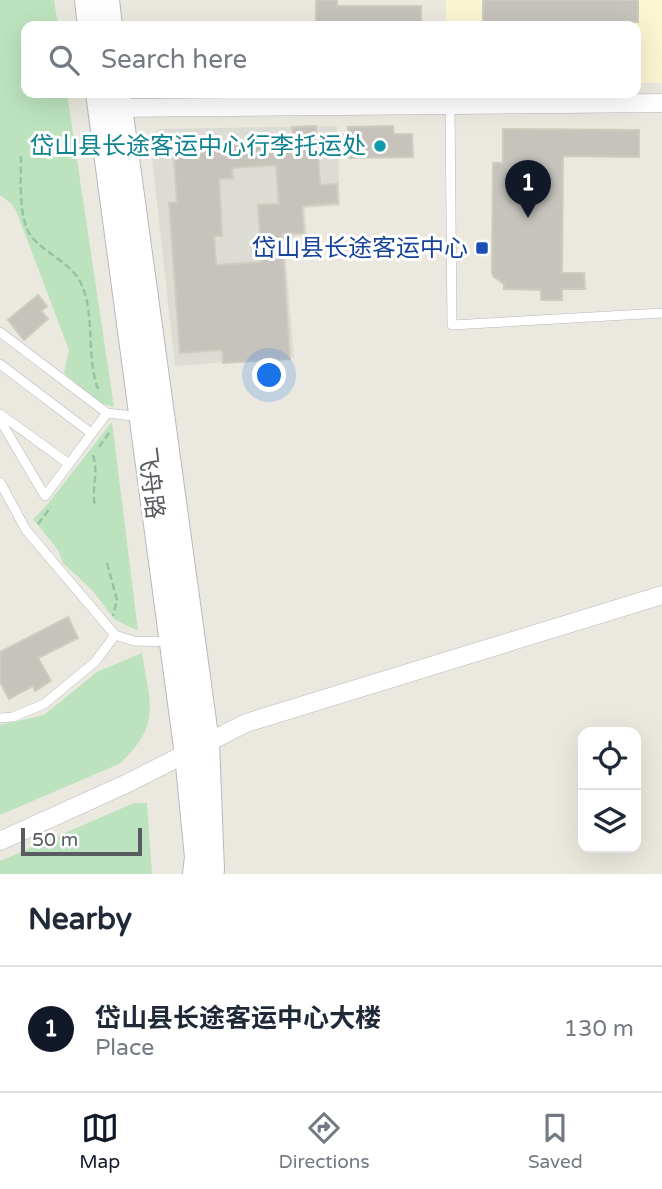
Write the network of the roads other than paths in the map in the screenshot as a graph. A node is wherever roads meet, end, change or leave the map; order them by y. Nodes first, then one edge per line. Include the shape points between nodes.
1 (87, 0) edge
2 (107, 0) edge
3 (89, 21) edge
4 (109, 21) edge
5 (109, 100) edge
6 (662, 103) edge
7 (450, 105) junction
8 (662, 313) edge
9 (0, 332) edge
10 (0, 364) edge
11 (107, 413) junction
12 (0, 414) edge
13 (142, 418) junction
14 (0, 420) edge
15 (92, 433) junction
16 (69, 464) junction
17 (0, 482) edge
18 (662, 595) edge
19 (112, 632) junction
20 (172, 642) junction
21 (0, 718) edge
22 (197, 749) junction
23 (0, 841) edge
24 (195, 874) edge
25 (212, 874) edge

1 - 3 main road
2 - 4 main road
5 - 7 street
5 - 13 main road, 飞舟路
5 - 22 main road, 飞舟路
6 - 7 street
7 - 8 lane via 452,325
9 - 11 lane
10 - 15 lane
11 - 13 lane
11 - 15 lane
12 - 16 lane
13 - 20 main road, 飞舟路
14 - 16 lane via 45,496
15 - 16 lane
17 - 19 lane via 26,530
18 - 22 street via 246,723
19 - 20 lane via 134,641
19 - 21 lane via 95,662 44,704
20 - 22 main road, 飞舟路
22 - 23 street
22 - 24 main road, 飞舟路
22 - 25 main road, 飞舟路

